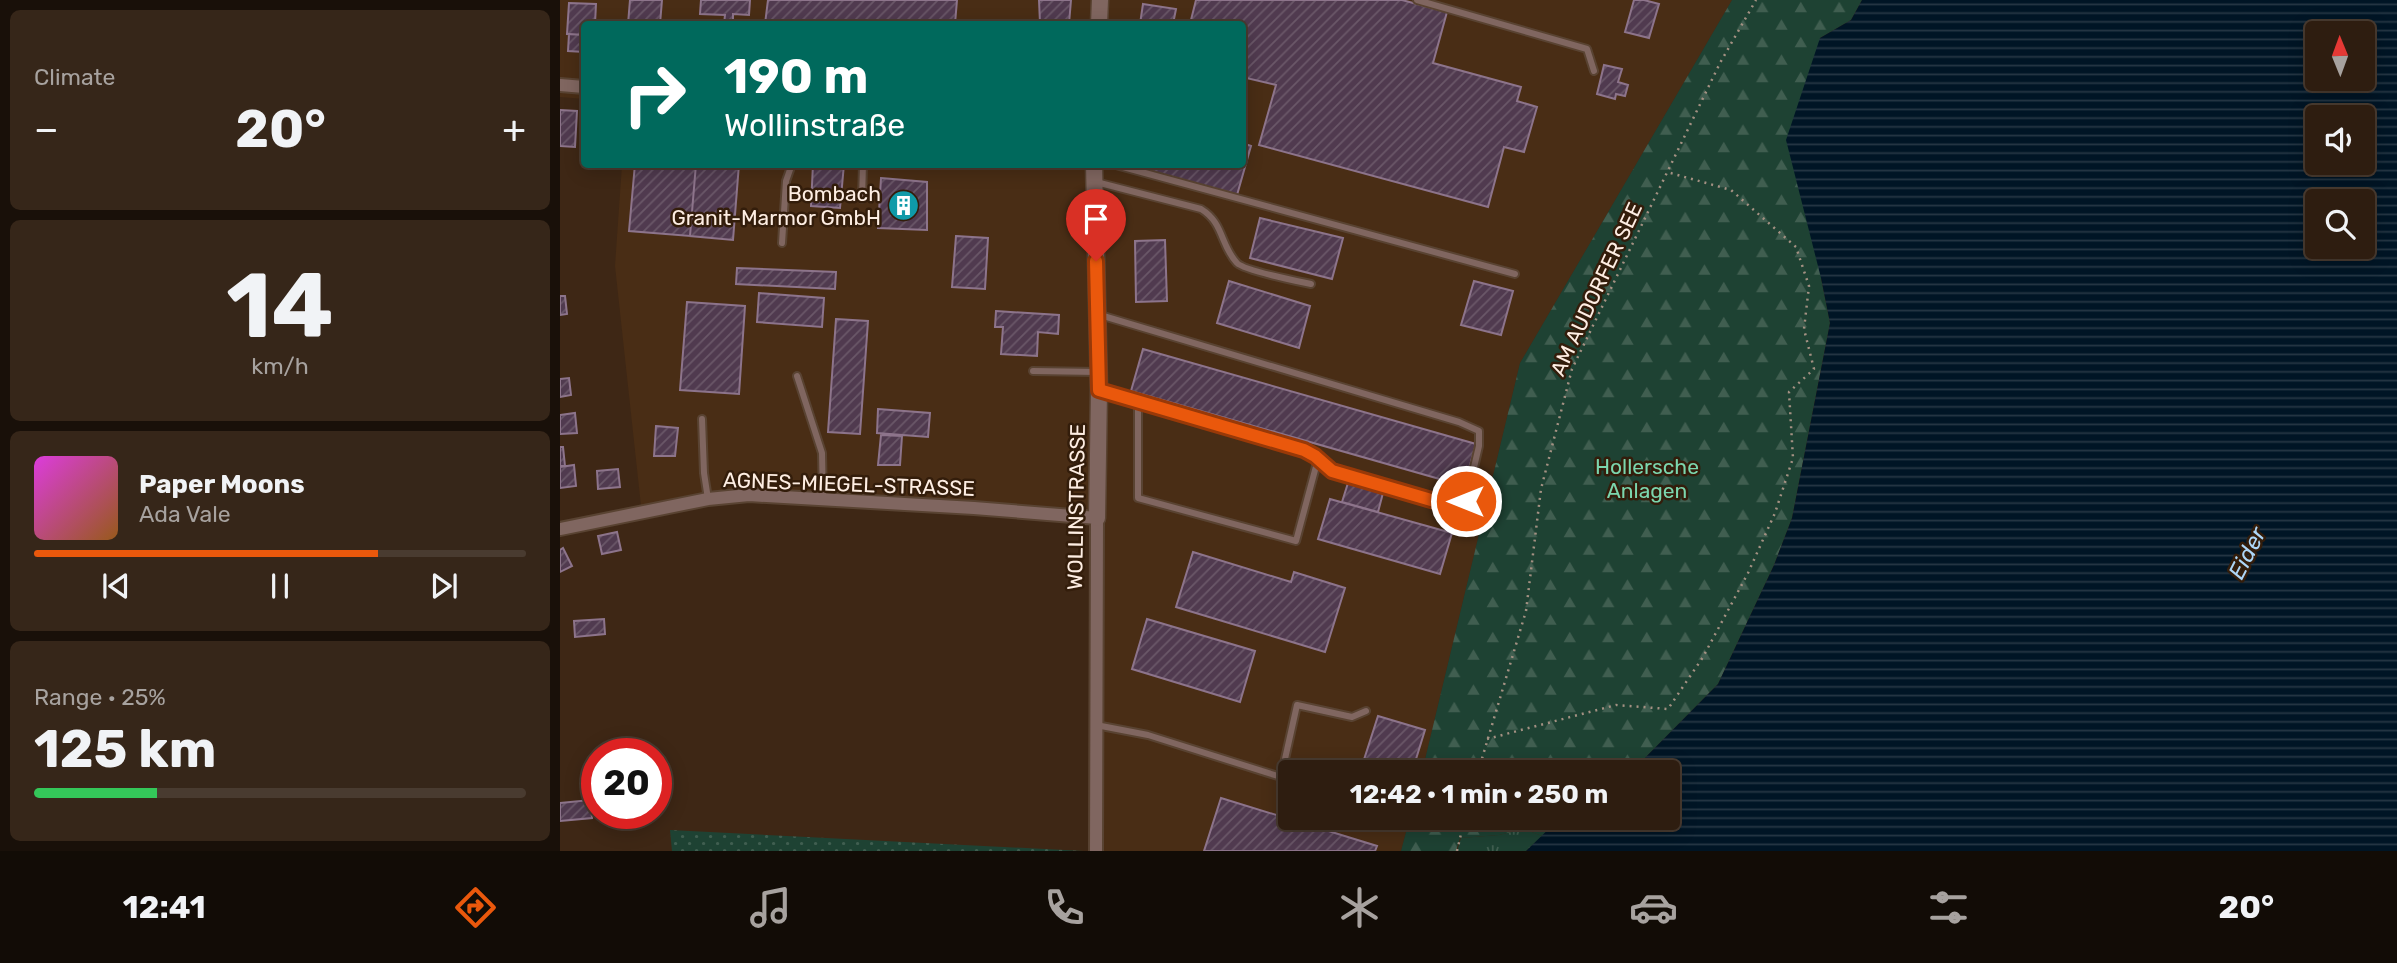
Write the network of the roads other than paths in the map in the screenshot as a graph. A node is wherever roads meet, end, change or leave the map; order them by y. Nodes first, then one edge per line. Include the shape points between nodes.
1 (1100, 0) edge
2 (1417, 0) edge
3 (1098, 21) edge
4 (1594, 71) dead end
5 (560, 85) edge
6 (581, 87) edge
7 (791, 168) edge
8 (863, 168) edge
9 (1094, 168) edge
10 (1127, 168) edge
11 (1094, 181) junction
12 (862, 199) dead end
13 (782, 243) dead end
14 (1516, 274) dead end
15 (1311, 284) dead end
16 (1097, 315) junction
17 (1033, 371) dead end
18 (1098, 372) junction
19 (797, 376) dead end
20 (1099, 390) junction
21 (1138, 401) junction
22 (702, 419) dead end
23 (1318, 459) junction
24 (708, 499) junction
25 (823, 501) junction
26 (1097, 518) junction
27 (560, 529) edge
28 (1366, 711) dead end
29 (1096, 725) junction
30 (1096, 851) edge

1 - 3 street
2 - 4 lane via 1587,49
5 - 6 street
7 - 13 lane
8 - 12 lane
9 - 11 street, WOLLINSTRASSE
10 - 14 lane
11 - 15 lane via 1201,209 1218,224 1239,265
11 - 16 street, WOLLINSTRASSE
16 - 18 street, WOLLINSTRASSE
16 - 23 lane via 1479,431 1461,507 1332,471
17 - 18 lane
18 - 20 street, WOLLINSTRASSE
19 - 25 lane via 822,453
20 - 21 lane
20 - 26 street, WOLLINSTRASSE
21 - 23 lane via 1304,450
21 - 23 lane via 1138,498 1296,541
22 - 24 lane
24 - 25 street, AGNES-MIEGEL-STRASSE via 749,495
24 - 27 street, AGNES-MIEGEL-STRASSE
25 - 26 street, AGNES-MIEGEL-STRASSE
26 - 29 street, WOLLINSTRASSE
28 - 29 lane via 1352,717 1297,705 1281,777 1148,735
29 - 30 street, WOLLINSTRASSE

